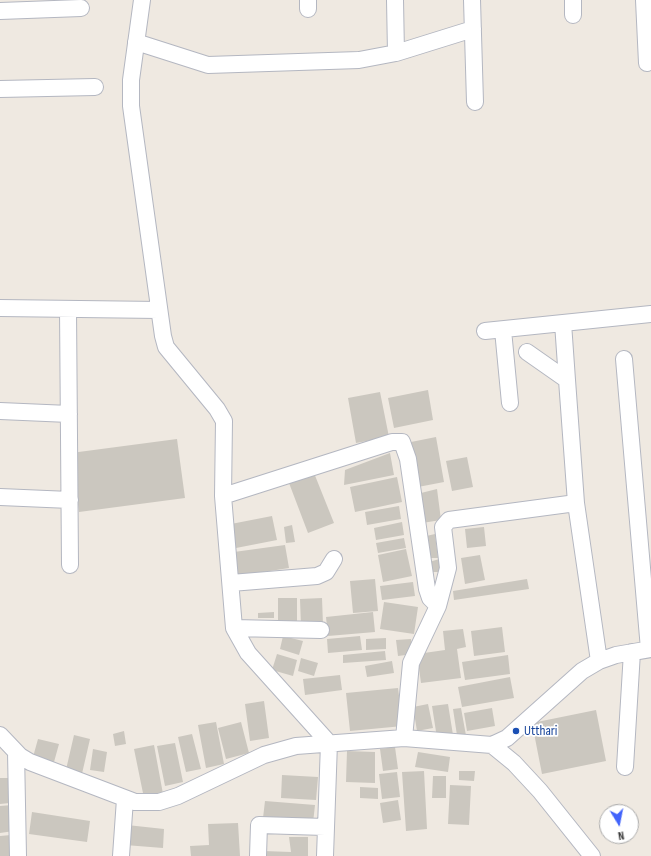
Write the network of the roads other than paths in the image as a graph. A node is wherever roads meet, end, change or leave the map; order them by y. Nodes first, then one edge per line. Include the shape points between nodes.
1 (142, 0) edge
2 (395, 0) edge
3 (472, 0) edge
4 (644, 0) edge
5 (81, 8) dead end
6 (0, 11) edge
7 (473, 29) junction
8 (136, 42) junction
9 (396, 53) junction
10 (647, 63) dead end
11 (95, 87) dead end
12 (0, 89) edge
13 (475, 102) dead end
14 (0, 308) edge
15 (68, 309) junction
16 (159, 310) junction
17 (651, 314) edge
18 (563, 323) junction
19 (503, 330) junction
20 (485, 332) dead end
21 (527, 352) dead end
22 (624, 359) dead end
23 (567, 380) junction
24 (510, 403) dead end
25 (0, 411) edge
26 (69, 414) junction
27 (223, 496) junction
28 (0, 497) edge
29 (70, 500) junction
30 (576, 503) junction
31 (334, 559) dead end
32 (70, 565) dead end
33 (231, 583) junction
34 (438, 606) junction
35 (234, 628) junction
36 (321, 630) dead end
37 (650, 649) edge
38 (632, 652) junction
39 (599, 661) junction
40 (0, 735) edge
41 (404, 738) junction
42 (329, 743) junction
43 (492, 745) junction
44 (16, 752) junction
45 (625, 767) dead end
46 (125, 799) junction
47 (325, 827) junction
48 (18, 856) edge
49 (121, 856) edge
50 (258, 856) edge
51 (325, 856) edge
52 (592, 856) edge

1 - 8 street
2 - 9 street
3 - 7 street
4 - 10 street
5 - 6 street
7 - 9 street
7 - 13 street
8 - 9 street via 208,65 359,60
8 - 16 street via 131,80 131,106
11 - 12 street
14 - 15 street
15 - 16 street
15 - 26 street
16 - 27 street via 166,347 224,421
17 - 18 street
18 - 19 street
18 - 23 street
19 - 20 street
19 - 24 street
21 - 23 street
22 - 37 street
23 - 30 street
25 - 26 street
26 - 29 street
27 - 33 street
27 - 34 street via 392,442 402,442 408,459 427,589 430,598
28 - 29 street
29 - 32 street
30 - 34 street via 449,520 443,527 448,568
30 - 39 street
31 - 33 street via 326,572 317,576
33 - 35 street
34 - 41 street via 410,663
35 - 36 street
35 - 42 street via 248,653
37 - 38 street
38 - 39 street
38 - 45 street
39 - 43 street via 582,672 507,738
40 - 44 street
41 - 42 street
41 - 43 street
42 - 46 street via 296,746 264,755 167,801 148,803
42 - 47 street
43 - 52 street via 514,763
44 - 46 street via 30,762
44 - 48 street
46 - 49 street
47 - 50 street via 259,825
47 - 51 street

